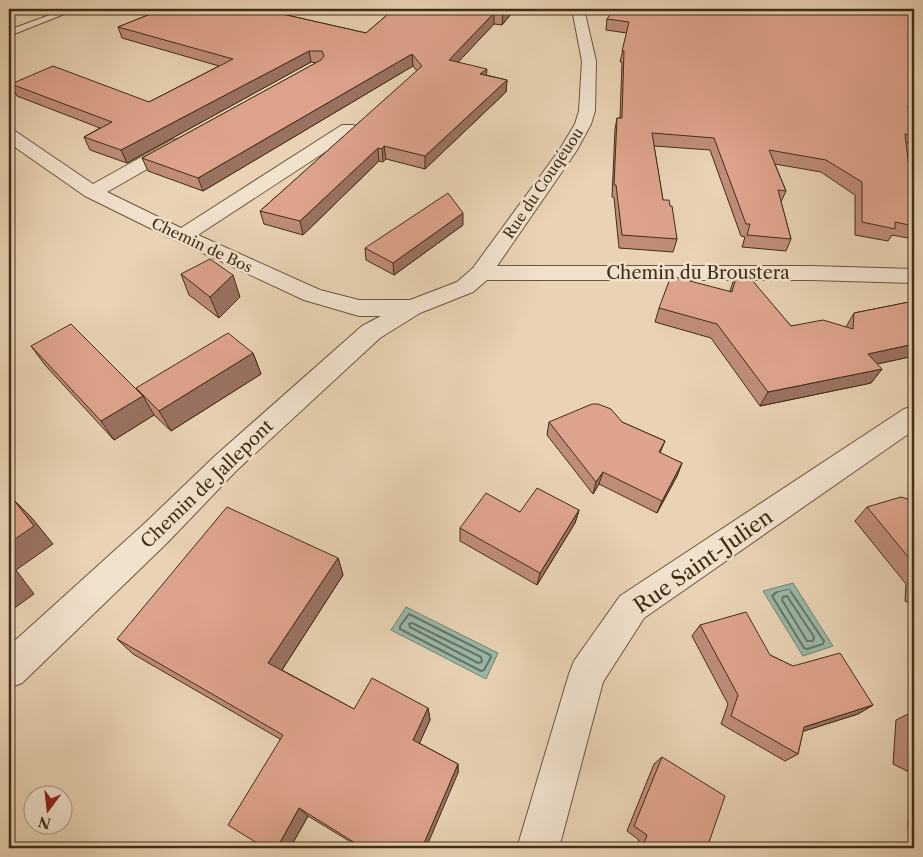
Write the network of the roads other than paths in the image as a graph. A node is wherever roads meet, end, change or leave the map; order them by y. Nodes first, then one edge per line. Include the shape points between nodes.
1 (73, 9) edge
2 (578, 9) edge
3 (9, 32) edge
4 (348, 129) edge
5 (196, 134) edge
6 (9, 135) edge
7 (92, 192) junction
8 (183, 236) junction
9 (481, 273) junction
10 (914, 276) edge
11 (412, 308) junction
12 (914, 416) edge
13 (9, 670) edge
14 (538, 848) edge

1 - 3 lane
2 - 9 street, Rue du Couqéuou via 589,61 587,111 583,124
4 - 8 street
5 - 7 street
6 - 7 street, Chemin de Bos
7 - 8 street, Chemin de Bos
8 - 11 street, Chemin de Bos via 312,295 359,308
9 - 10 street, Chemin du Broustera
9 - 11 street, Rue du Couqéuou via 465,287
11 - 13 street, Chemin de Jallepont via 371,332 226,463
12 - 14 street, Rue Saint-Julien via 632,607 587,674

